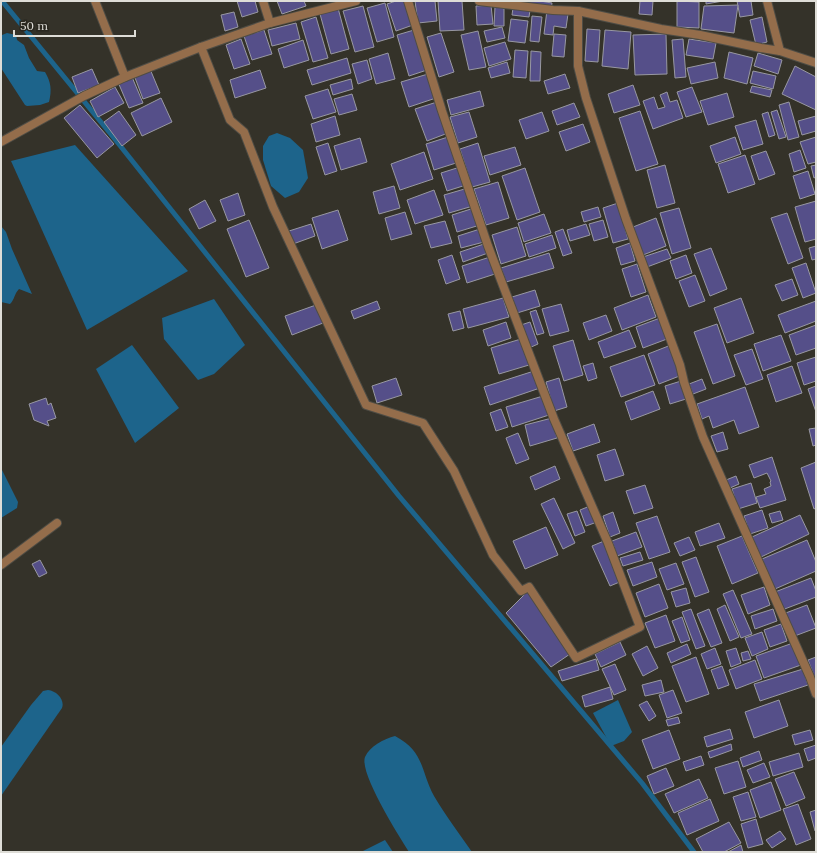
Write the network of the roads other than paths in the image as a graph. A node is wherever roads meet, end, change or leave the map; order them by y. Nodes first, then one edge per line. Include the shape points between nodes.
1 (95, 1) edge
2 (263, 1) edge
3 (356, 1) edge
4 (408, 1) edge
5 (479, 1) edge
6 (767, 1) edge
7 (578, 12) junction
8 (270, 23) junction
9 (201, 47) junction
10 (780, 51) junction
11 (816, 63) edge
12 (125, 77) junction
13 (1, 142) edge
14 (57, 524) dead end
15 (1, 565) edge
16 (816, 694) edge

1 - 12 street
2 - 8 street
3 - 8 street
4 - 9 street via 488,246 554,419 608,543 640,627 576,658 529,587 521,591 493,554 454,471 423,423 366,405 274,207 244,132 230,120
5 - 7 street
6 - 10 street
7 - 10 street
7 - 16 street via 578,66 626,219 704,436
8 - 9 street
9 - 12 street
10 - 11 street
12 - 13 street via 84,96
14 - 15 street

